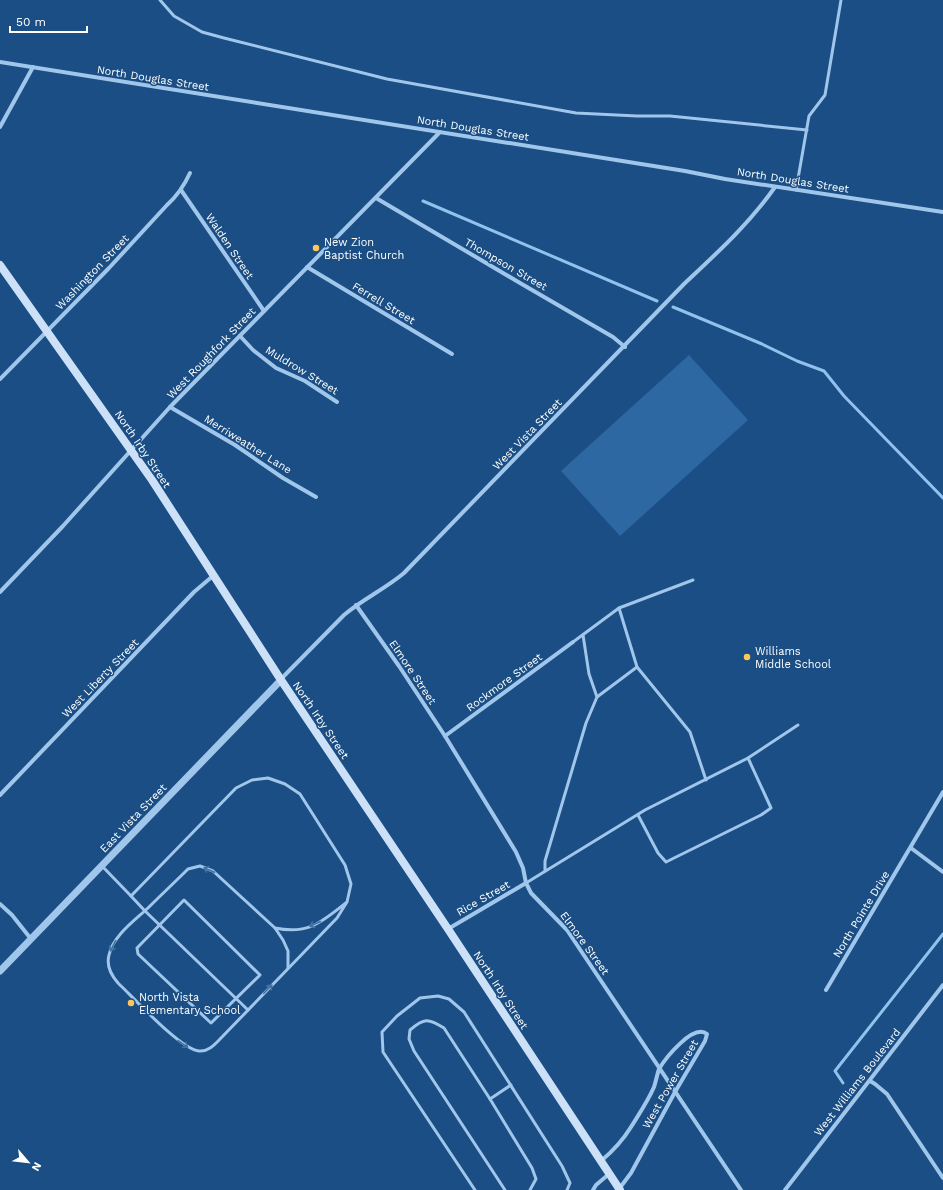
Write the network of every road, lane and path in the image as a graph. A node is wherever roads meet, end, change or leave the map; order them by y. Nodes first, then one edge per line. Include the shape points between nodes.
1 (160, 0) edge
2 (841, 0) edge
3 (0, 62) edge
4 (33, 68) junction
5 (0, 127) edge
6 (807, 130) junction
7 (440, 132) junction
8 (190, 173) dead end
9 (775, 187) junction
10 (181, 190) junction
11 (796, 190) junction
12 (376, 198) junction
13 (943, 212) edge
14 (0, 265) edge
15 (307, 267) junction
16 (264, 311) junction
17 (47, 330) junction
18 (240, 336) junction
19 (625, 347) junction
20 (452, 354) dead end
21 (0, 379) edge
22 (337, 402) dead end
23 (170, 407) junction
24 (132, 450) junction
25 (316, 496) dead end
26 (214, 575) junction
27 (693, 580) dead end
28 (0, 592) edge
29 (356, 605) junction
30 (619, 608) junction
31 (583, 635) junction
32 (573, 642) joint
33 (637, 667) junction
34 (281, 680) junction
35 (597, 697) junction
36 (798, 724) dead end
37 (445, 736) junction
38 (748, 758) junction
39 (706, 780) junction
40 (943, 792) edge
41 (0, 795) edge
42 (638, 815) junction
43 (911, 848) junction
44 (102, 866) junction
45 (545, 871) junction
46 (943, 872) edge
47 (526, 883) junction
48 (131, 896) junction
49 (347, 902) junction
50 (0, 904) edge
51 (145, 911) junction
52 (159, 924) junction
53 (275, 928) junction
54 (448, 929) junction
55 (31, 939) junction
56 (288, 968) junction
57 (0, 971) edge
58 (943, 985) edge
59 (826, 990) dead end
60 (237, 999) junction
61 (248, 1010) junction
62 (660, 1069) junction
63 (870, 1081) junction
64 (511, 1085) junction
65 (675, 1092) junction
66 (490, 1099) junction
67 (601, 1161) junction
68 (609, 1174) junction
69 (943, 1178) edge
70 (474, 1190) edge
71 (505, 1190) edge
72 (530, 1190) edge
73 (567, 1190) edge
74 (593, 1190) edge
75 (619, 1190) edge
76 (741, 1190) edge
77 (785, 1190) edge

1 - 6 lane via 174,16 202,32 387,79 576,113 670,116
2 - 6 lane via 825,95 809,116
3 - 4 street, North Douglas Street
4 - 5 street
4 - 7 street, North Douglas Street
6 - 11 lane
7 - 9 street, North Douglas Street
7 - 12 street, West Roughfork Street
8 - 10 street, Washington Street
9 - 11 street, North Douglas Street
9 - 19 street, West Vista Street via 748,222 684,284
10 - 16 street, Walden Street
10 - 17 street, Washington Street
11 - 13 street, North Douglas Street
12 - 15 street, West Roughfork Street
12 - 19 street, Thompson Street via 613,337
14 - 17 main road, North Irby Street
15 - 16 street, West Roughfork Street
15 - 20 street, Ferrell Street
16 - 18 street, West Roughfork Street
17 - 21 street, Washington Street
17 - 24 main road, North Irby Street
18 - 22 street, Muldrow Street via 276,368 318,388
18 - 23 street, West Roughfork Street
19 - 29 street, West Vista Street via 404,573
23 - 24 street, West Roughfork Street
23 - 25 street, Merriweather Lane
24 - 26 main road, North Irby Street
24 - 28 street, West Roughfork Street
26 - 34 main road, North Irby Street
26 - 41 street, West Liberty Street via 194,592
27 - 30 lane
29 - 34 street, West Vista Street
29 - 37 street, Elmore Street
30 - 31 lane
30 - 33 lane
31 - 32 lane
31 - 35 lane via 589,674
32 - 37 street, Rockmore Street
33 - 35 lane
33 - 39 lane via 690,732
34 - 44 street, East Vista Street
34 - 54 main road, North Irby Street
35 - 45 lane via 586,723 545,861
36 - 38 lane
37 - 47 street, Elmore Street via 516,852 524,868
38 - 39 lane
38 - 42 lane via 771,808 761,815 666,862 658,853
39 - 42 lane
40 - 43 street, North Pointe Drive
42 - 45 lane
43 - 46 street
43 - 59 street, North Pointe Drive
44 - 48 lane
44 - 55 street, East Vista Street
45 - 47 lane
47 - 54 street, Rice Street
47 - 62 street, Elmore Street via 531,893 567,930
48 - 49 lane via 236,788 252,780 268,778 285,784 300,794 345,865 350,884
48 - 51 lane
49 -> 53 lane via 315,925 299,930
49 - 56 lane via 337,918
50 - 55 street
51 - 52 lane
53 -> 51 lane via 213,871 200,866 188,869
51 -> 61 lane via 114,942 108,955 110,974 172,1035 191,1050 201,1052 209,1049
52 - 60 lane
52 - 60 lane via 138,948 138,954 211,1023
52 - 60 lane via 184,900 260,975
53 - 56 lane via 288,951
54 - 67 main road, North Irby Street
55 - 57 street, East Vista Street
61 -> 56 lane
58 - 63 street, West Williams Boulevard
60 - 61 lane
62 - 65 street, Elmore Street
62 - 65 street, West Power Street via 684,1039 701,1031 707,1034
62 - 67 street, West Power Street via 653,1088 631,1128 612,1152
63 - 69 street via 887,1094
63 - 77 street, West Williams Boulevard
64 - 66 lane
64 - 70 lane via 464,1012 449,999 438,996 420,998 382,1032 383,1052
64 - 73 lane via 562,1166 570,1183
65 - 75 street, West Power Street
65 - 76 street, Elmore Street
66 - 71 lane via 444,1028 432,1021 420,1021 410,1030 409,1039 414,1052
66 - 72 lane via 532,1168 536,1179
67 - 68 main road, North Irby Street
68 - 74 street
68 - 75 main road, North Irby Street

